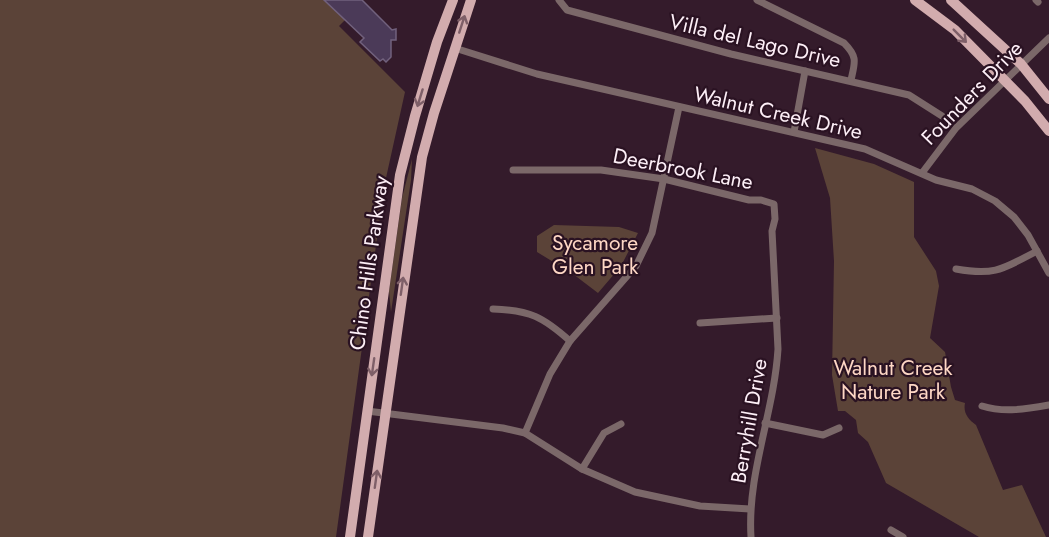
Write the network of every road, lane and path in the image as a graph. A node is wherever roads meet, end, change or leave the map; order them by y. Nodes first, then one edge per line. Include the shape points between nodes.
1 (453, 0) edge
2 (471, 0) edge
3 (757, 0) edge
4 (915, 0) edge
5 (951, 0) edge
6 (559, 1) edge
7 (1049, 38) edge
8 (461, 50) dead end
9 (1021, 64) junction
10 (805, 71) junction
11 (851, 80) junction
12 (1004, 80) junction
13 (1049, 99) edge
14 (679, 107) junction
15 (942, 116) dead end
16 (1049, 131) edge
17 (794, 132) junction
18 (513, 170) dead end
19 (922, 173) junction
20 (664, 179) junction
21 (774, 204) joint
22 (1037, 252) junction
23 (956, 269) dead end
24 (1049, 273) edge
25 (493, 309) dead end
26 (777, 318) junction
27 (700, 323) dead end
28 (570, 341) junction
29 (1049, 405) edge
30 (982, 406) dead end
31 (367, 411) junction
32 (384, 413) junction
33 (765, 423) junction
34 (621, 424) dead end
35 (839, 428) dead end
36 (525, 433) junction
37 (582, 469) junction
38 (750, 510) junction
39 (891, 530) dead end
40 (350, 537) edge
41 (368, 537) edge
42 (751, 537) edge
43 (903, 537) edge

1 -> 31 main road, Chino Hills Parkway via 436,42 400,175
32 -> 2 main road, Chino Hills Parkway via 422,157
3 - 11 street via 844,43 855,60
4 -> 12 main road via 954,30
5 - 9 main road
6 - 10 street, Villa del Lago Drive via 567,10
7 - 9 street, Founders Drive
8 - 14 street, Walnut Creek Drive via 537,74
9 - 12 street, Founders Drive
9 - 13 main road
10 - 11 street, Villa del Lago Drive
10 - 17 street
11 - 15 street, Villa del Lago Drive via 909,95
12 - 16 main road
12 - 19 street, Founders Drive via 956,128
14 - 17 street, Walnut Creek Drive
14 - 20 street
17 - 19 street, Walnut Creek Drive via 865,149
18 - 20 street, Deerbrook Lane via 601,170
19 - 22 street, Walnut Creek Drive via 995,201 1014,217
20 - 21 street, Deerbrook Lane
20 - 28 street via 651,233 636,266
21 - 26 street, Berryhill Drive
22 - 23 street via 989,273
22 - 24 street, Walnut Creek Drive
25 - 28 street via 537,316
26 - 27 street
26 - 33 street, Berryhill Drive via 777,368
28 - 36 street via 550,374
29 - 30 street via 1018,410
31 - 32 street
31 - 40 main road, Chino Hills Parkway
32 - 36 street
41 -> 32 main road, Chino Hills Parkway
33 - 35 street via 823,435
33 - 38 street, Berryhill Drive
34 - 37 street via 604,433
36 - 37 street
37 - 38 street via 657,498
38 - 42 street, Berryhill Drive
39 - 43 street

